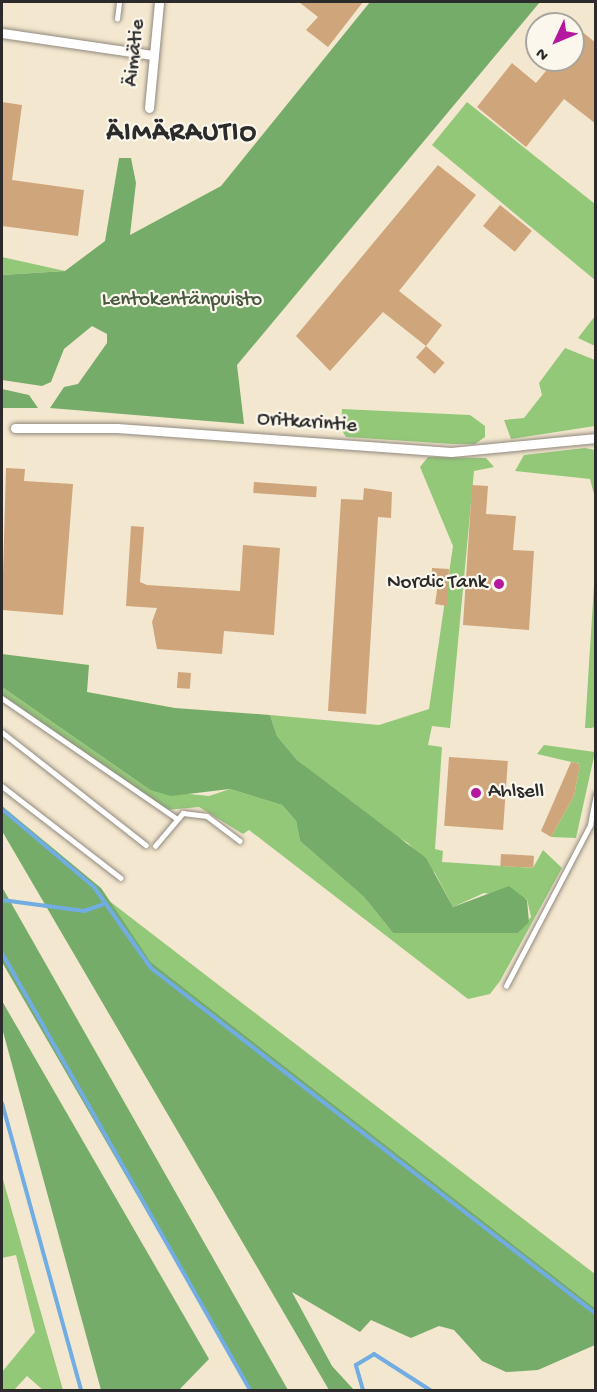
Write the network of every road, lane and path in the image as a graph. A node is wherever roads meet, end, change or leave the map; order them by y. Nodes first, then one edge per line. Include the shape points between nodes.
1 (119, 2) edge
2 (159, 2) edge
3 (117, 19) dead end
4 (2, 33) edge
5 (152, 55) junction
6 (150, 108) dead end
7 (15, 428) dead end
8 (596, 438) edge
9 (2, 698) edge
10 (2, 732) edge
11 (2, 786) edge
12 (596, 795) edge
13 (176, 818) junction
14 (240, 841) dead end
15 (146, 844) dead end
16 (155, 846) dead end
17 (121, 878) dead end
18 (506, 986) dead end

1 - 3 lane
2 - 5 street, Äimätie
4 - 5 street
5 - 6 street, Äimätie
7 - 8 street, Oritkarintie via 117,428 451,452
9 - 13 lane
10 - 15 lane
11 - 17 lane
12 - 18 lane via 590,825
13 - 14 lane via 183,813 207,816
13 - 16 lane

